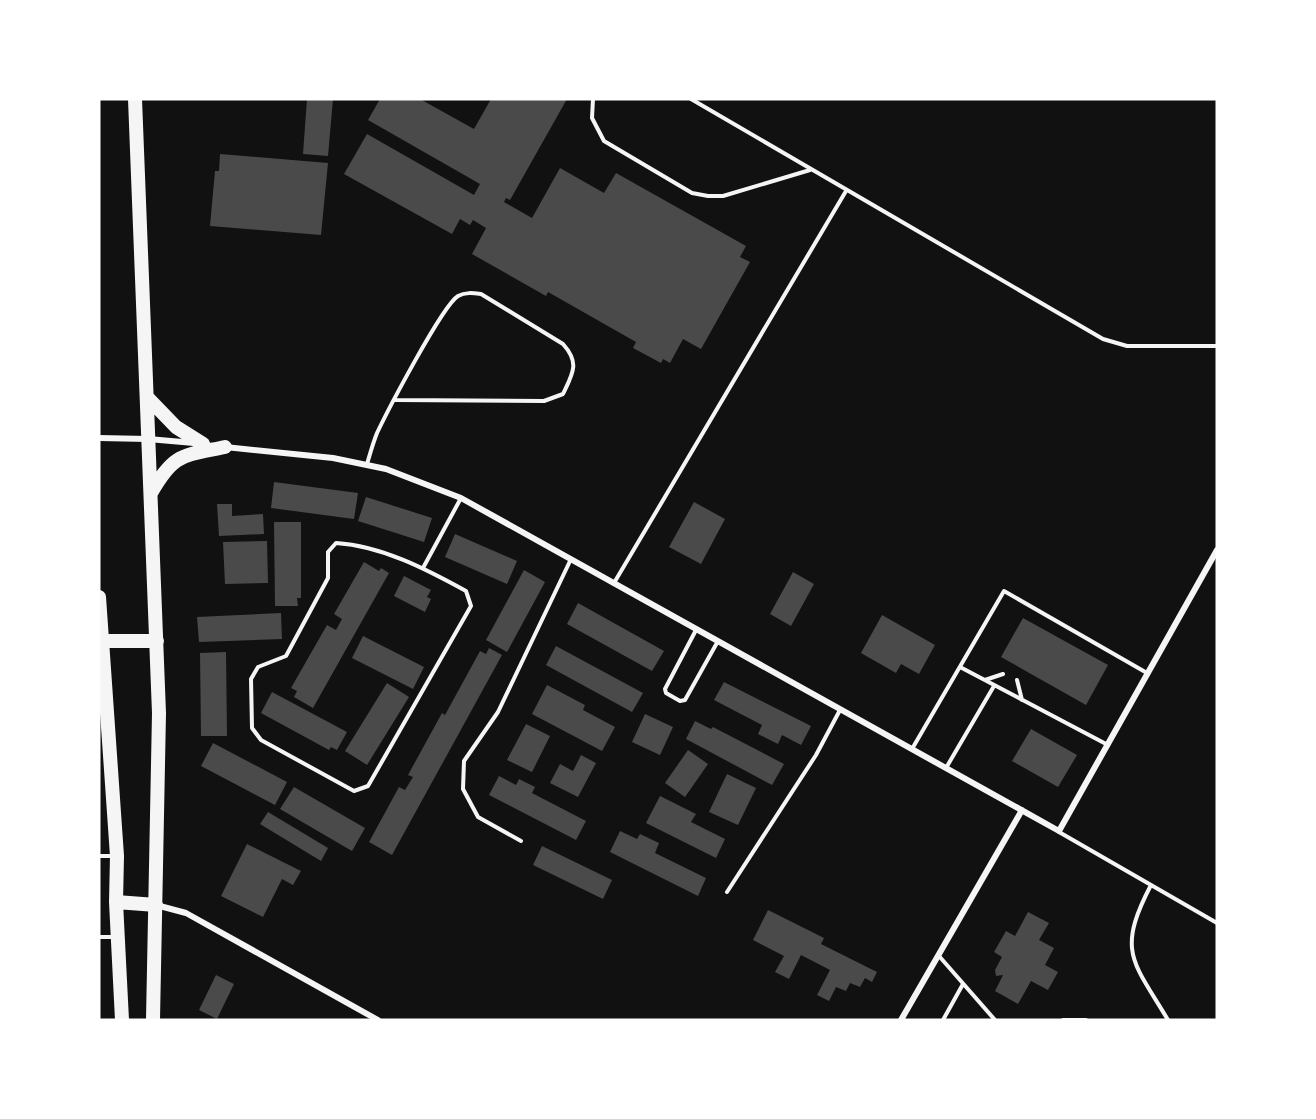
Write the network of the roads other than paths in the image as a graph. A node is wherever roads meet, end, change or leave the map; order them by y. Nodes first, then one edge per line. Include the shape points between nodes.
1 (135, 99) edge
2 (593, 99) edge
3 (691, 99) edge
4 (810, 170) junction
5 (846, 191) junction
6 (1217, 346) edge
7 (147, 397) junction
8 (395, 400) junction
9 (99, 438) edge
10 (148, 439) junction
11 (203, 444) junction
12 (225, 447) junction
13 (366, 465) junction
14 (151, 493) junction
15 (460, 498) junction
16 (1217, 550) edge
17 (571, 560) junction
18 (423, 568) junction
19 (614, 584) junction
20 (99, 597) edge
21 (697, 629) junction
22 (101, 641) junction
23 (157, 641) junction
24 (718, 641) junction
25 (960, 667) junction
26 (1004, 674) dead end
27 (1148, 674) junction
28 (984, 680) junction
29 (1017, 680) dead end
30 (994, 686) junction
31 (1022, 700) junction
32 (840, 709) junction
33 (1108, 745) junction
34 (912, 749) junction
35 (946, 768) junction
36 (1022, 810) junction
37 (1059, 831) junction
38 (521, 841) dead end
39 (99, 856) edge
40 (117, 856) junction
41 (1151, 885) junction
42 (727, 892) dead end
43 (116, 902) junction
44 (156, 905) junction
45 (1217, 923) edge
46 (117, 936) junction
47 (99, 937) edge
48 (938, 956) junction
49 (963, 984) junction
50 (988, 1012) junction
51 (122, 1020) edge
52 (153, 1020) edge
53 (378, 1020) edge
54 (901, 1020) edge
55 (943, 1020) edge
56 (984, 1020) edge
57 (995, 1020) edge
58 (1063, 1020) edge
59 (1086, 1020) edge
60 (1168, 1020) edge

1 - 7 highway
2 - 4 lane via 592,118 604,141 692,193 723,196
3 - 4 lane
4 - 5 lane
5 - 6 lane via 1103,339 1127,346
5 - 19 lane
7 - 10 highway
7 - 11 highway via 176,427
8 - 8 lane via 441,315 457,297 468,293 481,294 573,354 573,369 563,394 544,401
8 - 13 lane
9 - 10 street
10 - 11 street
10 - 14 highway
11 - 12 street
12 - 13 street
12 - 14 highway via 176,460 168,465
13 - 15 street
14 - 23 highway
15 - 17 street
15 - 18 lane
16 - 27 street
17 - 19 street
17 - 38 lane via 498,712 464,761 463,789 478,817
18 - 18 lane via 358,544 336,543 328,552 328,578 286,656 258,667 251,679 252,728 261,740 354,791 368,786 471,606 466,591
19 - 21 street
20 - 22 highway
21 - 24 street
21 - 24 lane via 665,689 680,701 685,700
22 - 23 highway
22 - 40 highway
23 - 44 highway
24 - 32 street
25 - 27 lane via 1004,591
25 - 28 lane
25 - 34 lane
26 - 28 lane
27 - 33 street
28 - 30 lane
29 - 31 lane
30 - 31 lane
30 - 35 lane
31 - 33 lane
32 - 34 street
32 - 42 lane via 816,755
33 - 37 street
34 - 35 street
35 - 36 street
36 - 37 street
36 - 48 street
37 - 41 lane
39 - 40 lane
40 - 43 highway
41 - 45 lane
41 - 60 lane via 1133,924 1131,948 1134,963
43 - 44 highway
43 - 46 highway
44 - 52 highway
44 - 53 street via 186,914
46 - 47 lane
46 - 51 highway
48 - 49 lane
48 - 54 street
49 - 50 lane
49 - 55 lane
50 - 56 lane
50 - 57 lane
58 - 59 lane

